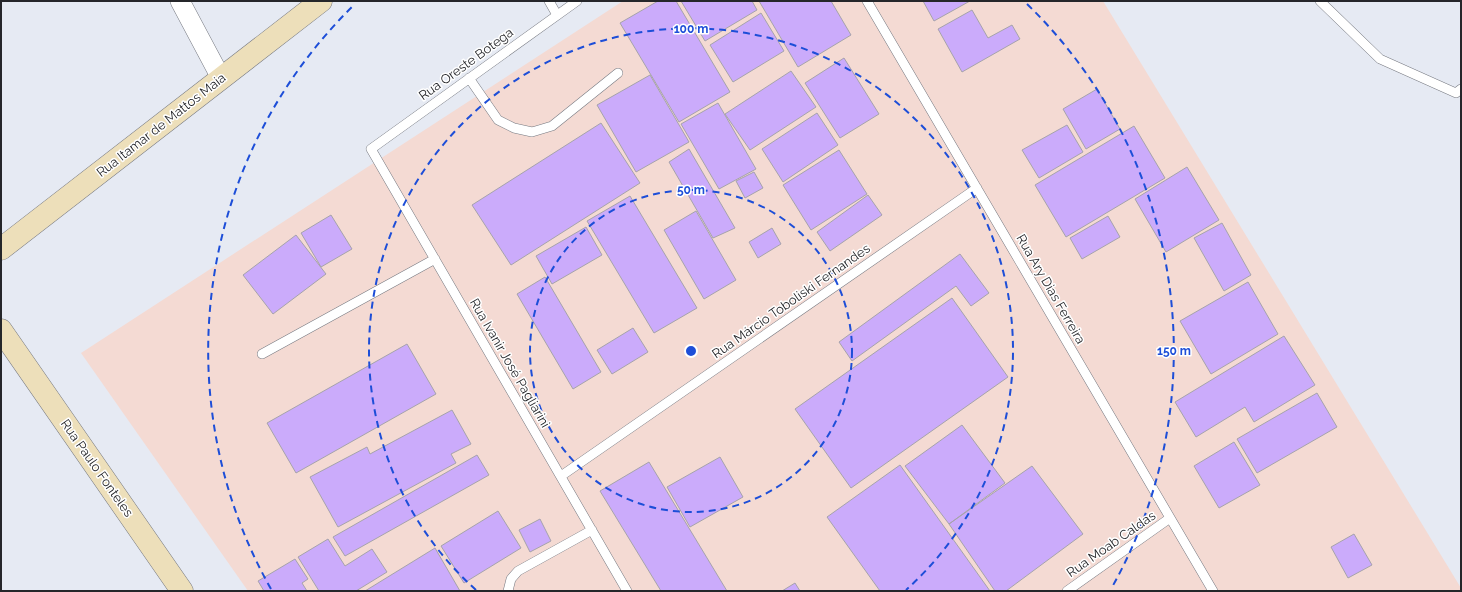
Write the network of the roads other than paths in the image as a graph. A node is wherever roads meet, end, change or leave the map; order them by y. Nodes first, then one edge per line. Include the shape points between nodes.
1 (180, 1) edge
2 (321, 1) edge
3 (549, 1) edge
4 (577, 1) edge
5 (867, 1) edge
6 (1320, 1) edge
7 (557, 15) junction
8 (618, 73) dead end
9 (221, 78) junction
10 (469, 78) junction
11 (1461, 89) edge
12 (371, 148) joint
13 (977, 188) junction
14 (1, 249) edge
15 (435, 259) junction
16 (4, 343) edge
17 (262, 354) dead end
18 (561, 476) junction
19 (1170, 518) junction
20 (592, 530) junction
21 (182, 591) edge
22 (508, 591) edge
23 (627, 591) edge
24 (1067, 591) edge
25 (1213, 591) edge

1 - 9 street
2 - 9 street, Rua Itamar de Mattos Maia
3 - 7 lane
4 - 7 lane, Rua Oreste Botega
5 - 13 lane, Rua Ary Dias Ferreira
6 - 11 lane via 1380,59 1456,93
7 - 10 lane, Rua Oreste Botega
8 - 10 lane via 552,126 532,132 514,128 498,120
9 - 14 street, Rua Itamar de Mattos Maia
10 - 12 lane, Rua Oreste Botega
12 - 15 lane, Rua Ivanir José Pagliarini
13 - 18 lane, Rua Márcio Toboliski Fernandes
13 - 19 lane, Rua Ary Dias Ferreira
15 - 17 lane
15 - 18 lane, Rua Ivanir José Pagliarini
16 - 21 street, Rua Paulo Fonteles
18 - 20 lane, Rua Ivanir José Pagliarini
19 - 24 lane, Rua Moab Caldas
19 - 25 lane, Rua Ary Dias Ferreira
20 - 22 lane via 518,571 511,579
20 - 23 lane, Rua Ivanir José Pagliarini

